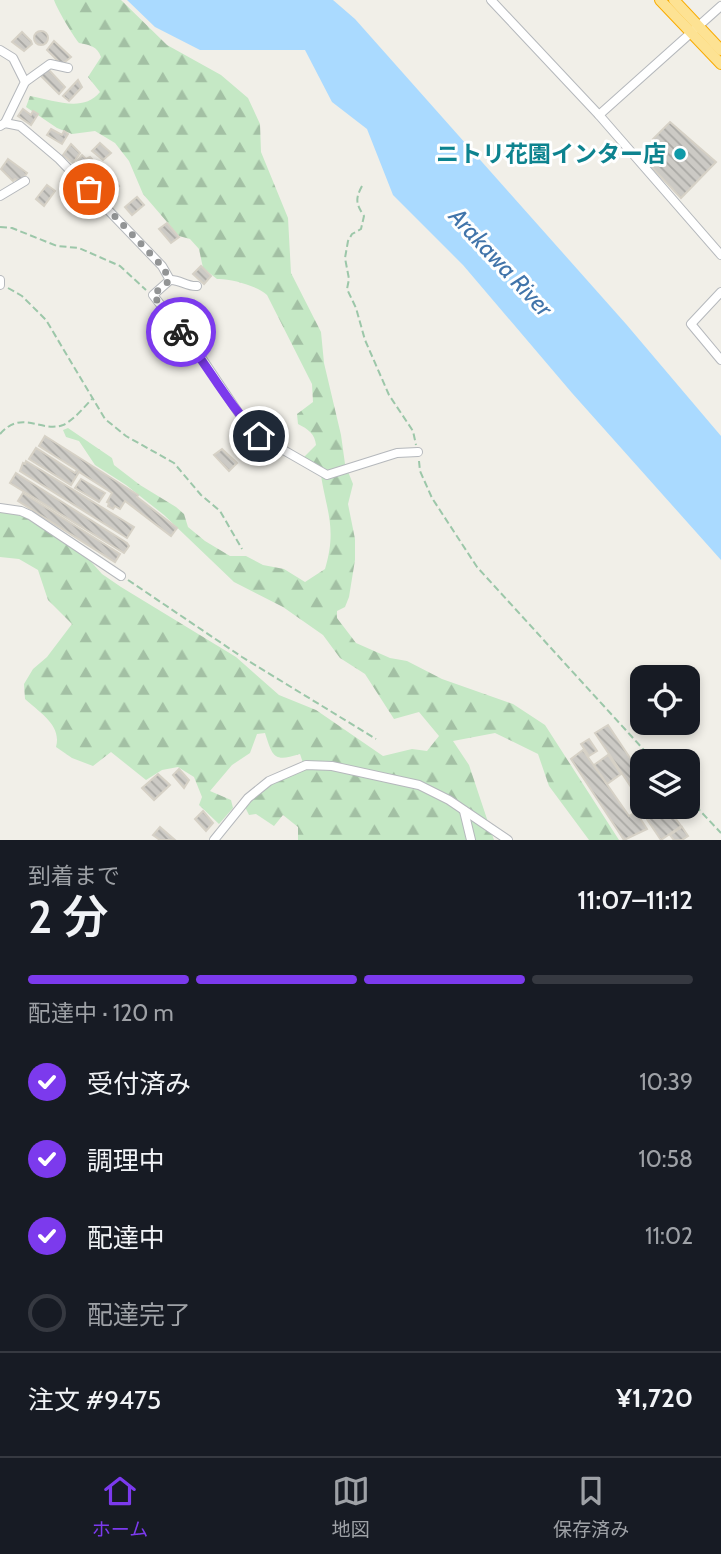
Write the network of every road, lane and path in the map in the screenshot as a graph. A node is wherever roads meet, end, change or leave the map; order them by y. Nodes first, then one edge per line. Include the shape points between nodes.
1 (491, 0) edge
2 (660, 0) edge
3 (674, 0) edge
4 (721, 6) edge
5 (694, 30) junction
6 (0, 50) edge
7 (721, 50) edge
8 (721, 64) edge
9 (68, 68) dead end
10 (25, 82) junction
11 (598, 115) junction
12 (3, 125) edge
13 (25, 181) dead end
14 (362, 186) dead end
15 (0, 196) edge
16 (0, 228) edge
17 (721, 255) edge
18 (170, 280) junction
19 (0, 283) edge
20 (197, 286) dead end
21 (721, 292) edge
22 (153, 295) junction
23 (721, 360) edge
24 (93, 398) junction
25 (0, 434) edge
26 (418, 452) junction
27 (0, 508) edge
28 (242, 549) dead end
29 (121, 576) joint
30 (376, 739) dead end
31 (643, 749) edge
32 (464, 811) junction
33 (700, 811) edge
34 (721, 833) edge
35 (214, 840) edge
36 (471, 840) edge
37 (508, 840) edge

1 - 11 street
2 - 5 highway
3 - 5 highway
4 - 5 street
5 - 7 highway
5 - 8 highway
5 - 11 street
6 - 10 street via 13,58
9 - 10 street via 50,64
10 - 12 street
11 - 17 street
12 - 18 street via 20,127 59,159 153,256
13 - 15 street
14 - 26 path via 356,198 364,222 348,241 347,289 365,340 389,395 412,430
16 - 22 path via 79,248 120,266
18 - 20 street
18 - 22 street
19 - 24 path via 22,296 46,320
21 - 23 street via 691,324
22 - 26 street via 246,424 303,463 327,475 397,453
24 - 25 path via 61,426 17,422
24 - 28 path via 117,429 174,463 220,511
26 - 31 path via 420,471 432,498 477,567
27 - 29 street via 30,515
29 - 30 path
32 - 35 street via 419,786 332,766 306,765 269,781 248,798
32 - 36 street
32 - 37 street
33 - 34 path

